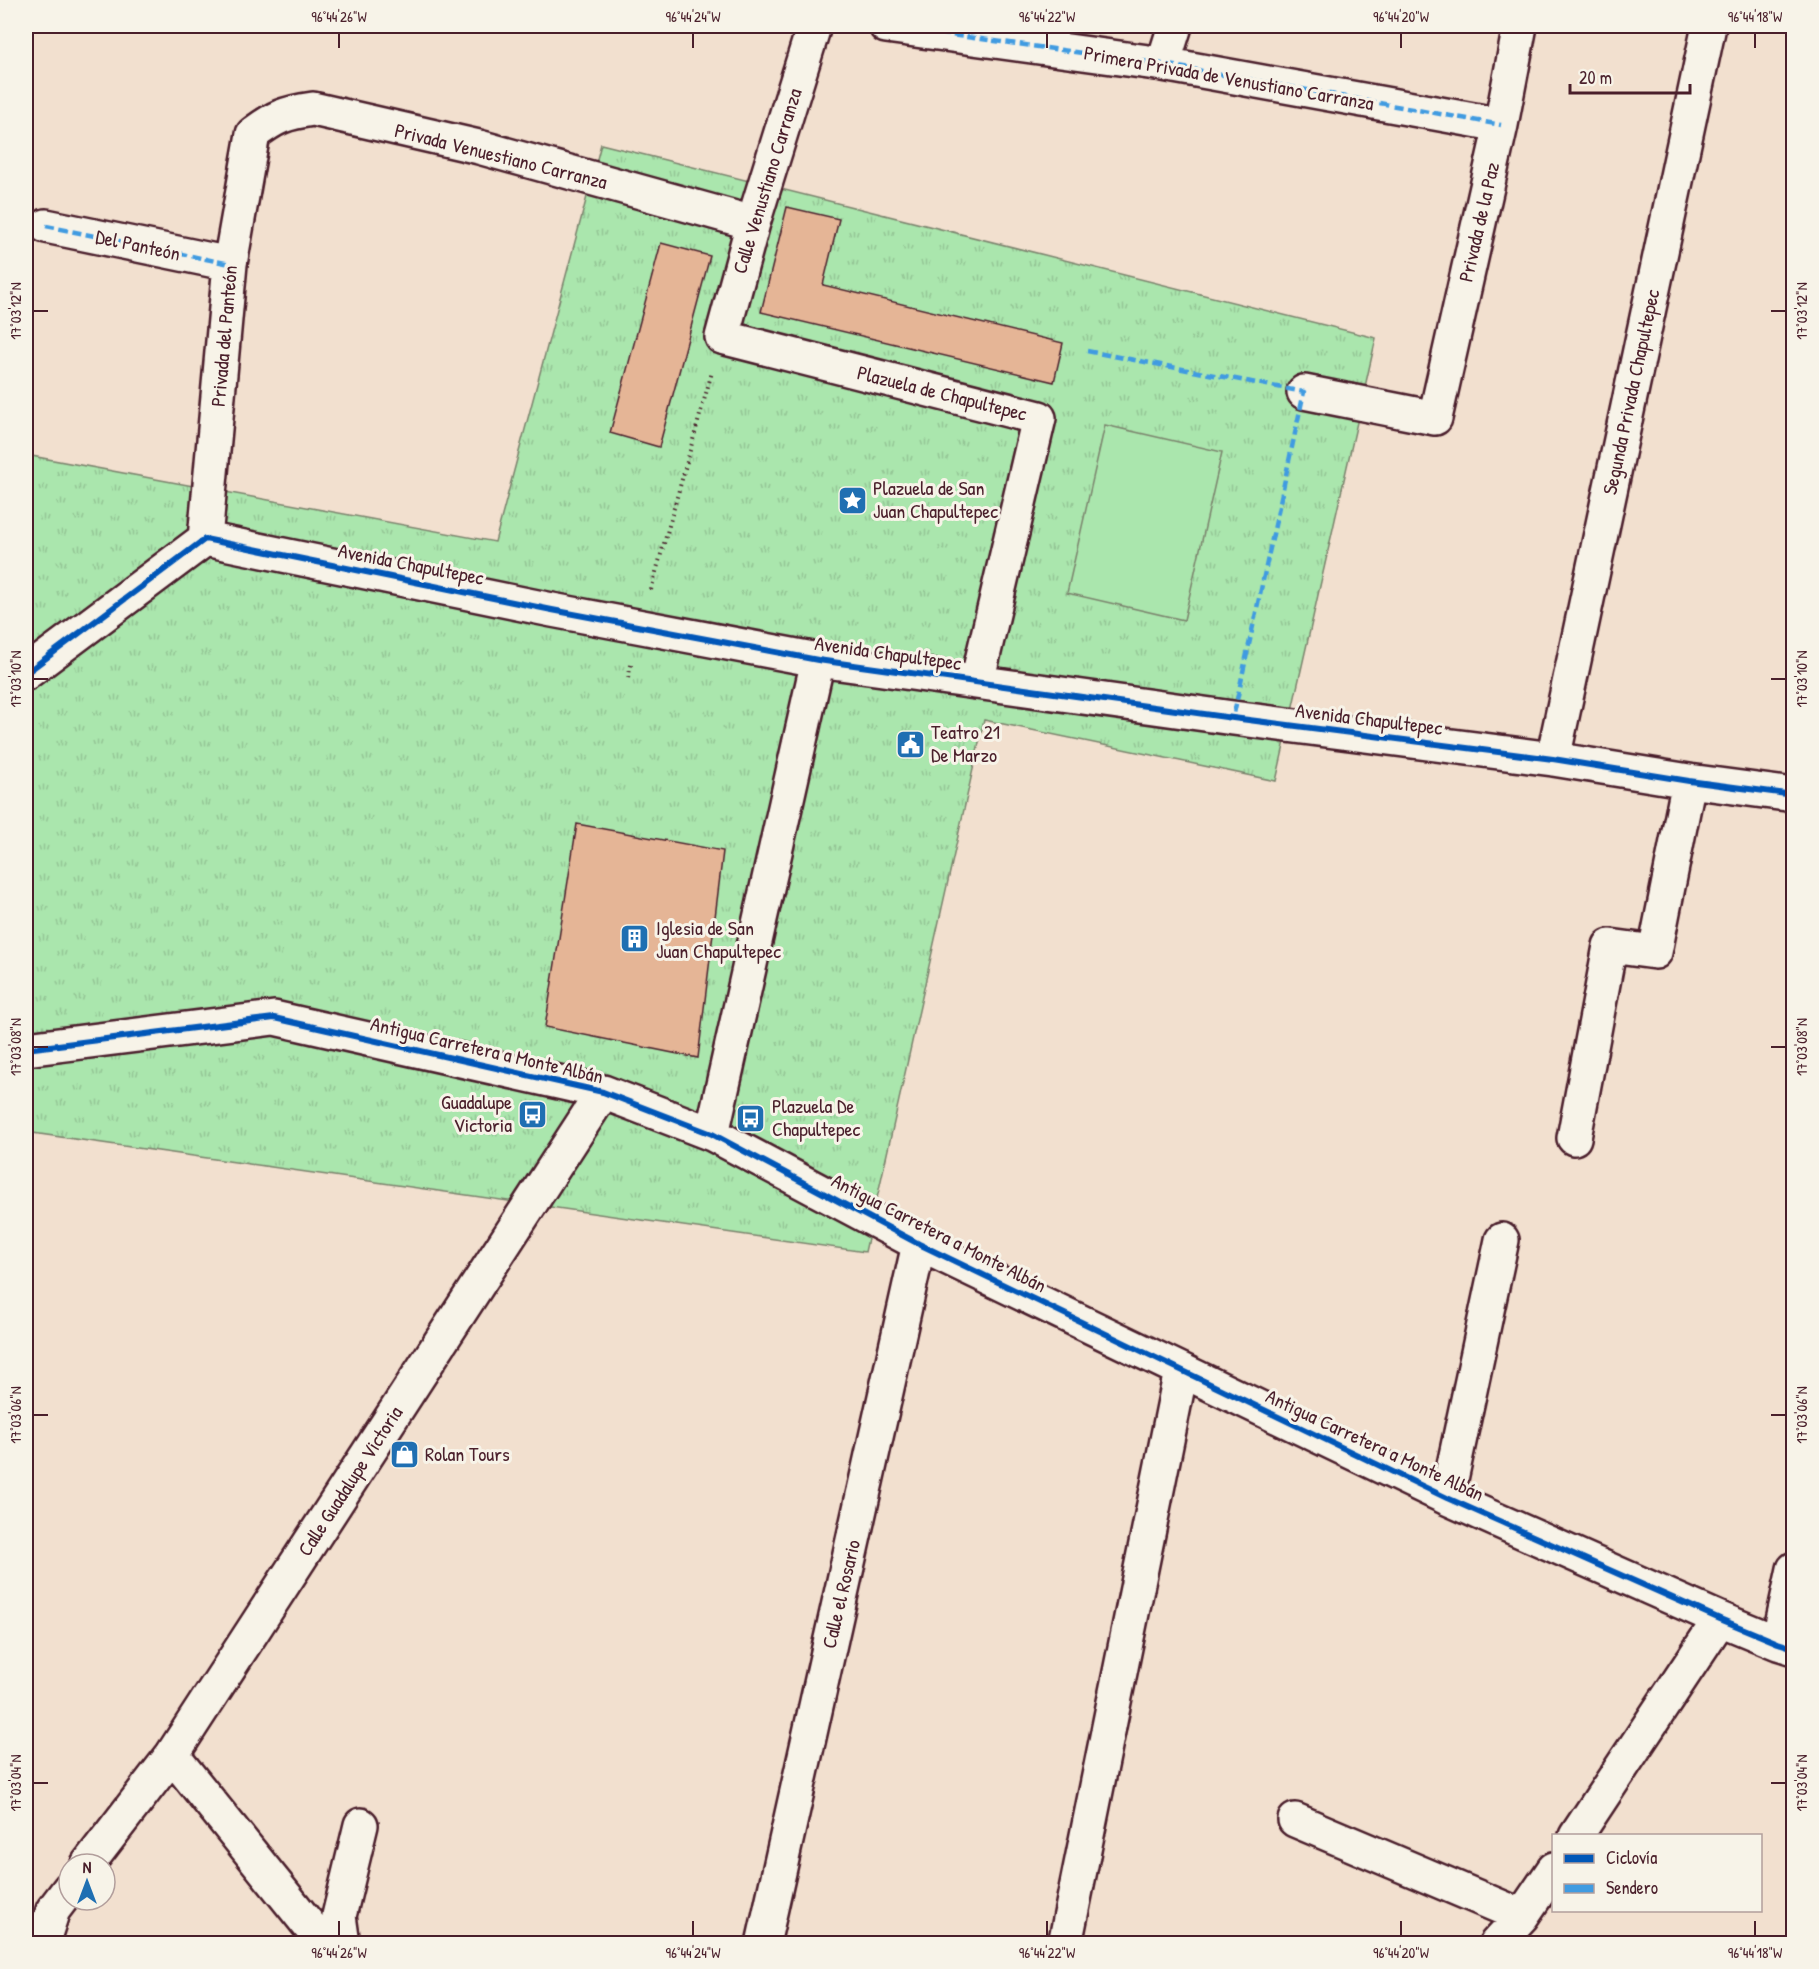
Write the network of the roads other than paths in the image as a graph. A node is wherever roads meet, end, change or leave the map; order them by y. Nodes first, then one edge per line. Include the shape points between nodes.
1 (814, 26) edge
2 (886, 26) edge
3 (1175, 26) edge
4 (1520, 26) edge
5 (1709, 26) edge
6 (1164, 64) junction
7 (1501, 125) junction
8 (253, 134) joint
9 (753, 223) junction
10 (46, 226) dead end
11 (230, 264) junction
12 (722, 337) joint
13 (1304, 392) dead end
14 (205, 539) junction
15 (818, 660) junction
16 (26, 673) edge
17 (977, 682) junction
18 (1553, 759) junction
19 (1689, 781) junction
20 (1794, 795) edge
21 (26, 1049) edge
22 (603, 1092) junction
23 (712, 1134) junction
24 (1574, 1138) dead end
25 (1502, 1240) dead end
26 (919, 1244) junction
27 (1181, 1371) junction
28 (1447, 1498) junction
29 (1794, 1569) edge
30 (1720, 1619) junction
31 (1786, 1646) edge
32 (172, 1755) junction
33 (1295, 1820) dead end
34 (361, 1825) dead end
35 (1577, 1834) edge
36 (97, 1852) edge
37 (1552, 1872) edge
38 (57, 1904) edge
39 (57, 1909) edge
40 (1522, 1916) junction
41 (26, 1932) edge
42 (42, 1944) edge
43 (324, 1944) edge
44 (343, 1944) edge
45 (763, 1944) edge
46 (1065, 1944) edge
47 (1496, 1944) edge

1 - 9 street, Calle Venustiano Carranza
2 - 6 street, Primera Privada de Venustiano Carranza
3 - 6 street
4 - 7 street, Privada de la Paz
5 - 18 street, Segunda Privada Chapultepec
6 - 7 street, Primera Privada de Venustiano Carranza
7 - 13 street, Privada de la Paz via 1435,418
8 - 9 street, Privada Venuestiano Carranza via 288,113 313,110 479,147
8 - 11 street, Privada del Panteón
9 - 12 street, Calle Venustiano Carranza
10 - 11 street, Del Panteón
11 - 14 street, Privada del Panteón
12 - 17 street, Plazuela de Chapultepec via 1039,418
14 - 15 street, Avenida Chapultepec
14 - 16 street
15 - 17 street, Avenida Chapultepec
15 - 23 street
17 - 18 street, Avenida Chapultepec
18 - 19 street, Avenida Chapultepec
19 - 20 street, Avenida Chapultepec
19 - 24 street via 1656,952 1610,946
21 - 22 street, Antigua Carretera a Monte Albán via 274,1018
22 - 23 street, Antigua Carretera a Monte Albán
22 - 32 street, Calle Guadalupe Victoria
23 - 26 street, Antigua Carretera a Monte Albán
25 - 28 street
26 - 27 street, Antigua Carretera a Monte Albán
26 - 45 street, Calle el Rosario
27 - 28 street, Antigua Carretera a Monte Albán
27 - 46 street
28 - 30 street, Antigua Carretera a Monte Albán
29 - 31 street
30 - 31 street, Antigua Carretera a Monte Albán
30 - 35 street
32 - 36 street, Calle Guadalupe Victoria
32 - 43 street
33 - 40 street
34 - 44 street via 339,1916
37 - 40 street
38 - 41 street
39 - 42 street
40 - 47 street

